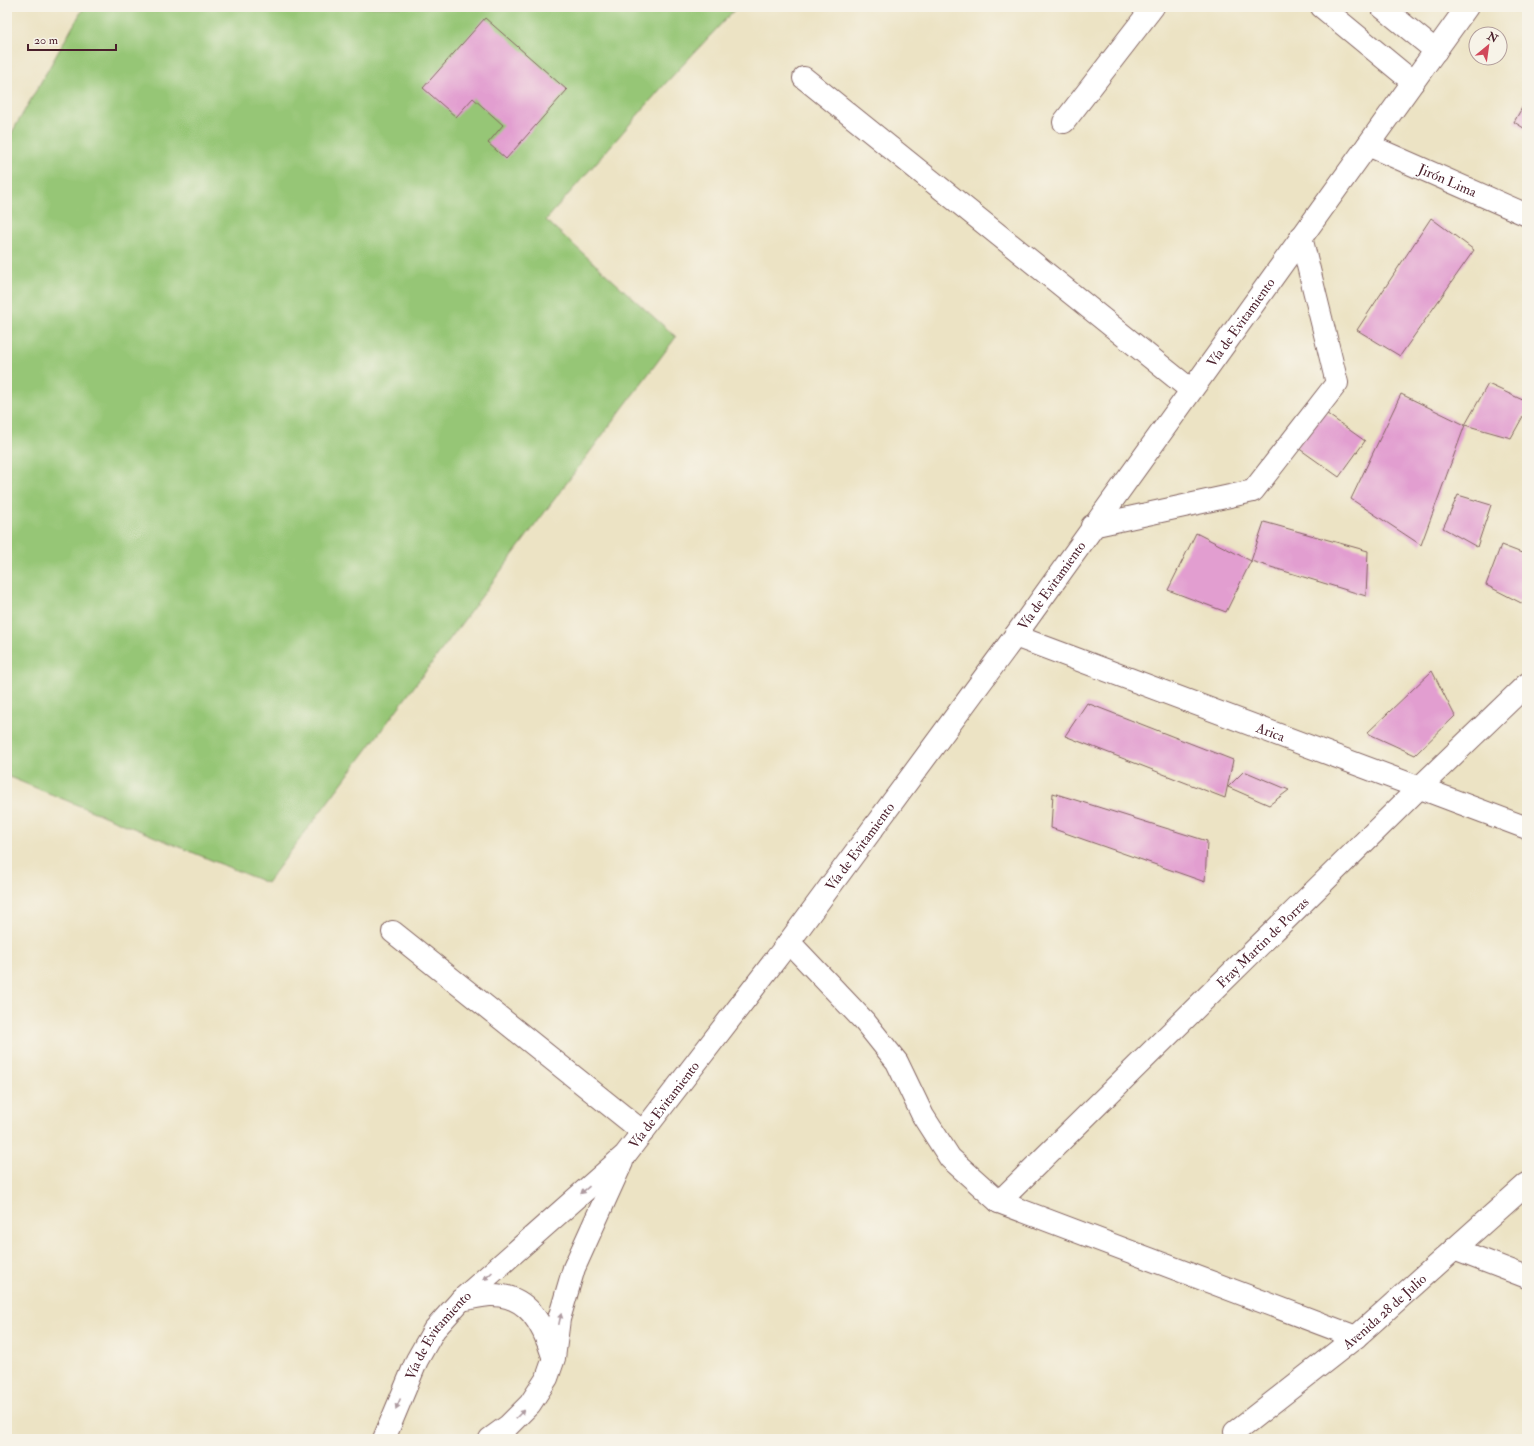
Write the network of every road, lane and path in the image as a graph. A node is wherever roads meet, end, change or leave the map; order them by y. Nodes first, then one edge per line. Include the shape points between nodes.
1 (1153, 7) edge
2 (1322, 7) edge
3 (1382, 7) edge
4 (1467, 7) edge
5 (1436, 51) junction
6 (804, 78) dead end
7 (1413, 82) junction
8 (1064, 122) dead end
9 (1368, 145) junction
10 (1527, 215) edge
11 (1301, 237) junction
12 (1191, 390) junction
13 (1092, 526) junction
14 (1014, 636) junction
15 (1527, 684) edge
16 (1419, 788) junction
17 (1527, 828) edge
18 (393, 932) dead end
19 (789, 942) junction
20 (643, 1132) junction
21 (625, 1155) junction
22 (1527, 1184) edge
23 (1000, 1202) junction
24 (1454, 1249) junction
25 (1527, 1277) edge
26 (461, 1300) junction
27 (1356, 1337) junction
28 (554, 1358) junction
29 (1236, 1432) dead end
30 (384, 1439) edge
31 (490, 1439) edge

1 - 8 main road
2 - 7 main road
3 - 5 main road
4 - 5 main road, Vía de Evitamiento
5 - 7 main road, Vía de Evitamiento
6 - 12 main road
7 - 9 main road, Vía de Evitamiento
9 - 10 main road, Jirón Lima
9 - 11 main road, Vía de Evitamiento
11 - 12 main road, Vía de Evitamiento
11 - 13 main road via 1337,383 1253,491
12 - 13 main road, Vía de Evitamiento
13 - 14 main road, Vía de Evitamiento
14 - 16 main road, Arica
14 - 19 main road, Vía de Evitamiento
15 - 16 main road, Fray Martin de Porras
16 - 17 main road, Arica
16 - 23 main road, Fray Martin de Porras
18 - 20 main road
19 - 20 main road, Vía de Evitamiento
19 - 23 main road via 865,1022 897,1062 923,1116 950,1158
20 - 21 main road, Vía de Evitamiento
21 -> 26 main road, Vía de Evitamiento
28 -> 21 main road, Vía de Evitamiento via 560,1320 574,1268
22 - 24 main road, Avenida 28 de Julio
23 - 27 main road
24 - 25 main road
24 - 27 main road, Avenida 28 de Julio
26 - 28 main road via 490,1295 514,1299 534,1313 546,1333
26 -> 30 main road, Vía de Evitamiento via 434,1330 417,1360
27 - 29 main road, Avenida 28 de Julio
31 -> 28 main road, Vía de Evitamiento via 508,1426 530,1404 547,1378

